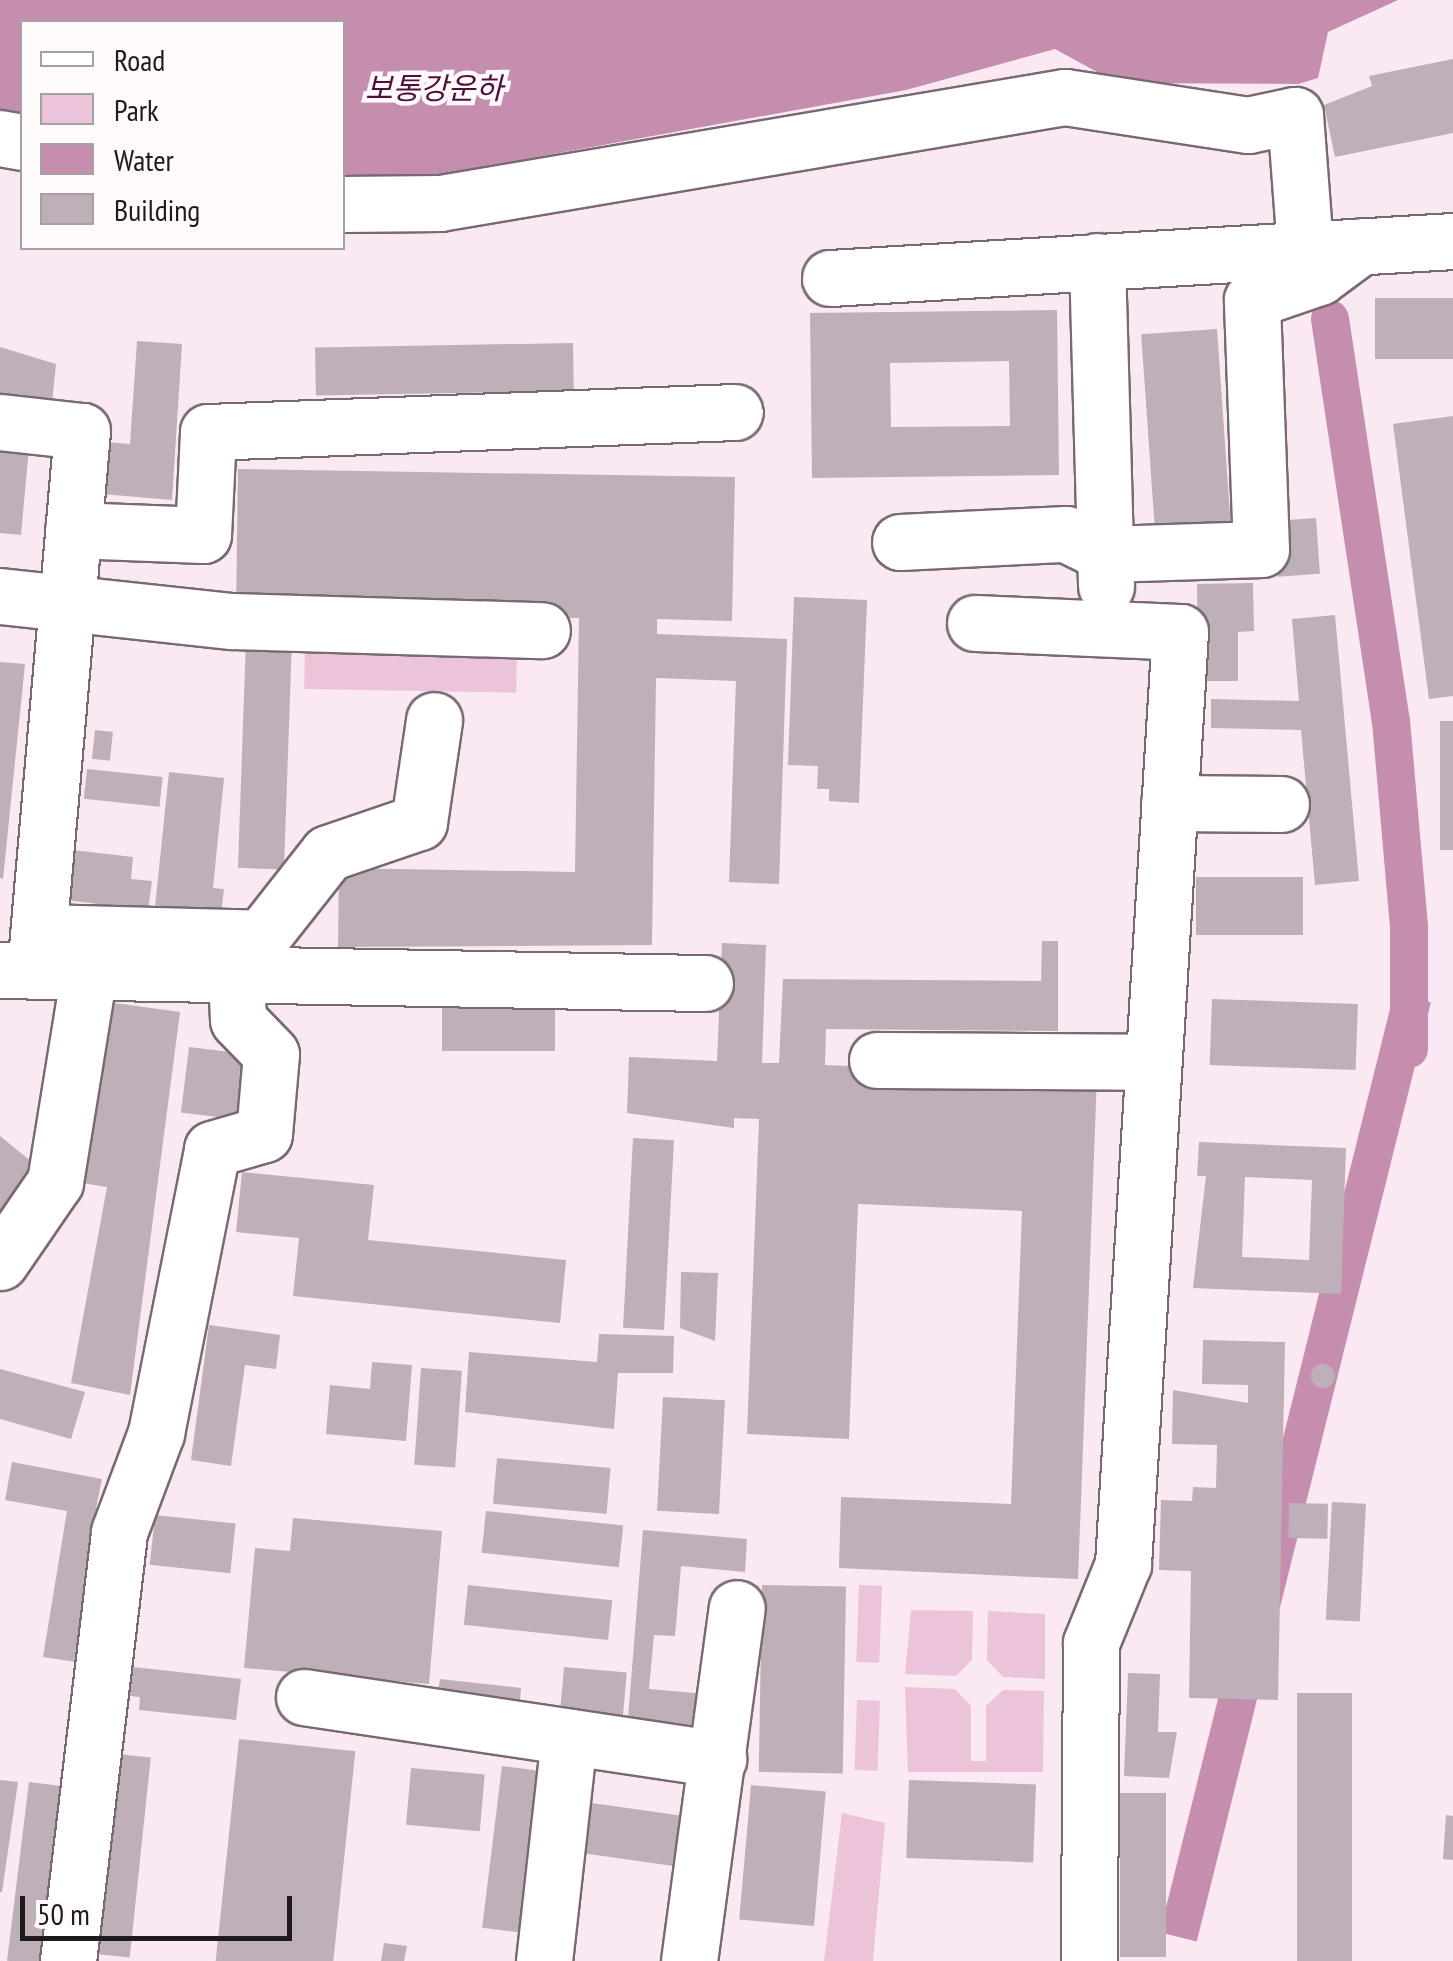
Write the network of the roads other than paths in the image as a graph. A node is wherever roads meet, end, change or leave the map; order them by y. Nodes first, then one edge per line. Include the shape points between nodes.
1 (345, 204) edge
2 (1453, 241) edge
3 (1360, 246) junction
4 (1304, 249) junction
5 (1097, 261) junction
6 (830, 278) dead end
7 (735, 412) dead end
8 (0, 422) edge
9 (73, 530) junction
10 (900, 542) dead end
11 (1106, 554) junction
12 (0, 596) edge
13 (68, 600) junction
14 (975, 623) dead end
15 (1106, 624) junction
16 (542, 630) dead end
17 (434, 720) dead end
18 (1169, 803) junction
19 (1282, 804) dead end
20 (25, 957) edge
21 (90, 972) junction
22 (236, 974) junction
23 (705, 983) dead end
24 (877, 1060) dead end
25 (1154, 1062) junction
26 (0, 1262) edge
27 (737, 1608) dead end
28 (304, 1697) dead end
29 (569, 1737) junction
30 (718, 1759) junction
31 (68, 1961) edge
32 (544, 1961) edge
33 (688, 1961) edge
34 (1089, 1961) edge

1 - 4 street via 440,203 1065,97 1248,124 1296,114
2 - 3 street
3 - 4 street
3 - 11 street via 1319,277 1252,300 1260,549
4 - 5 street
5 - 6 street
5 - 11 street
7 - 9 street via 208,432 203,535
8 - 9 street via 82,431
9 - 13 street
10 - 11 street via 1066,534
11 - 15 street
12 - 13 street
13 - 16 street via 232,621
13 - 20 street
14 - 15 street
15 - 18 street via 1180,632
17 - 20 street via 420,822 328,853 260,938
18 - 19 street
18 - 25 street
20 - 21 street
21 - 22 street
21 - 26 street via 55,1182
22 - 23 street
22 - 31 street via 238,1020 272,1054 264,1134 212,1149 156,1433 119,1532
24 - 25 street
25 - 34 street via 1123,1564 1091,1643
27 - 30 street
28 - 29 street
29 - 30 street
29 - 32 street
30 - 33 street via 703,1805

